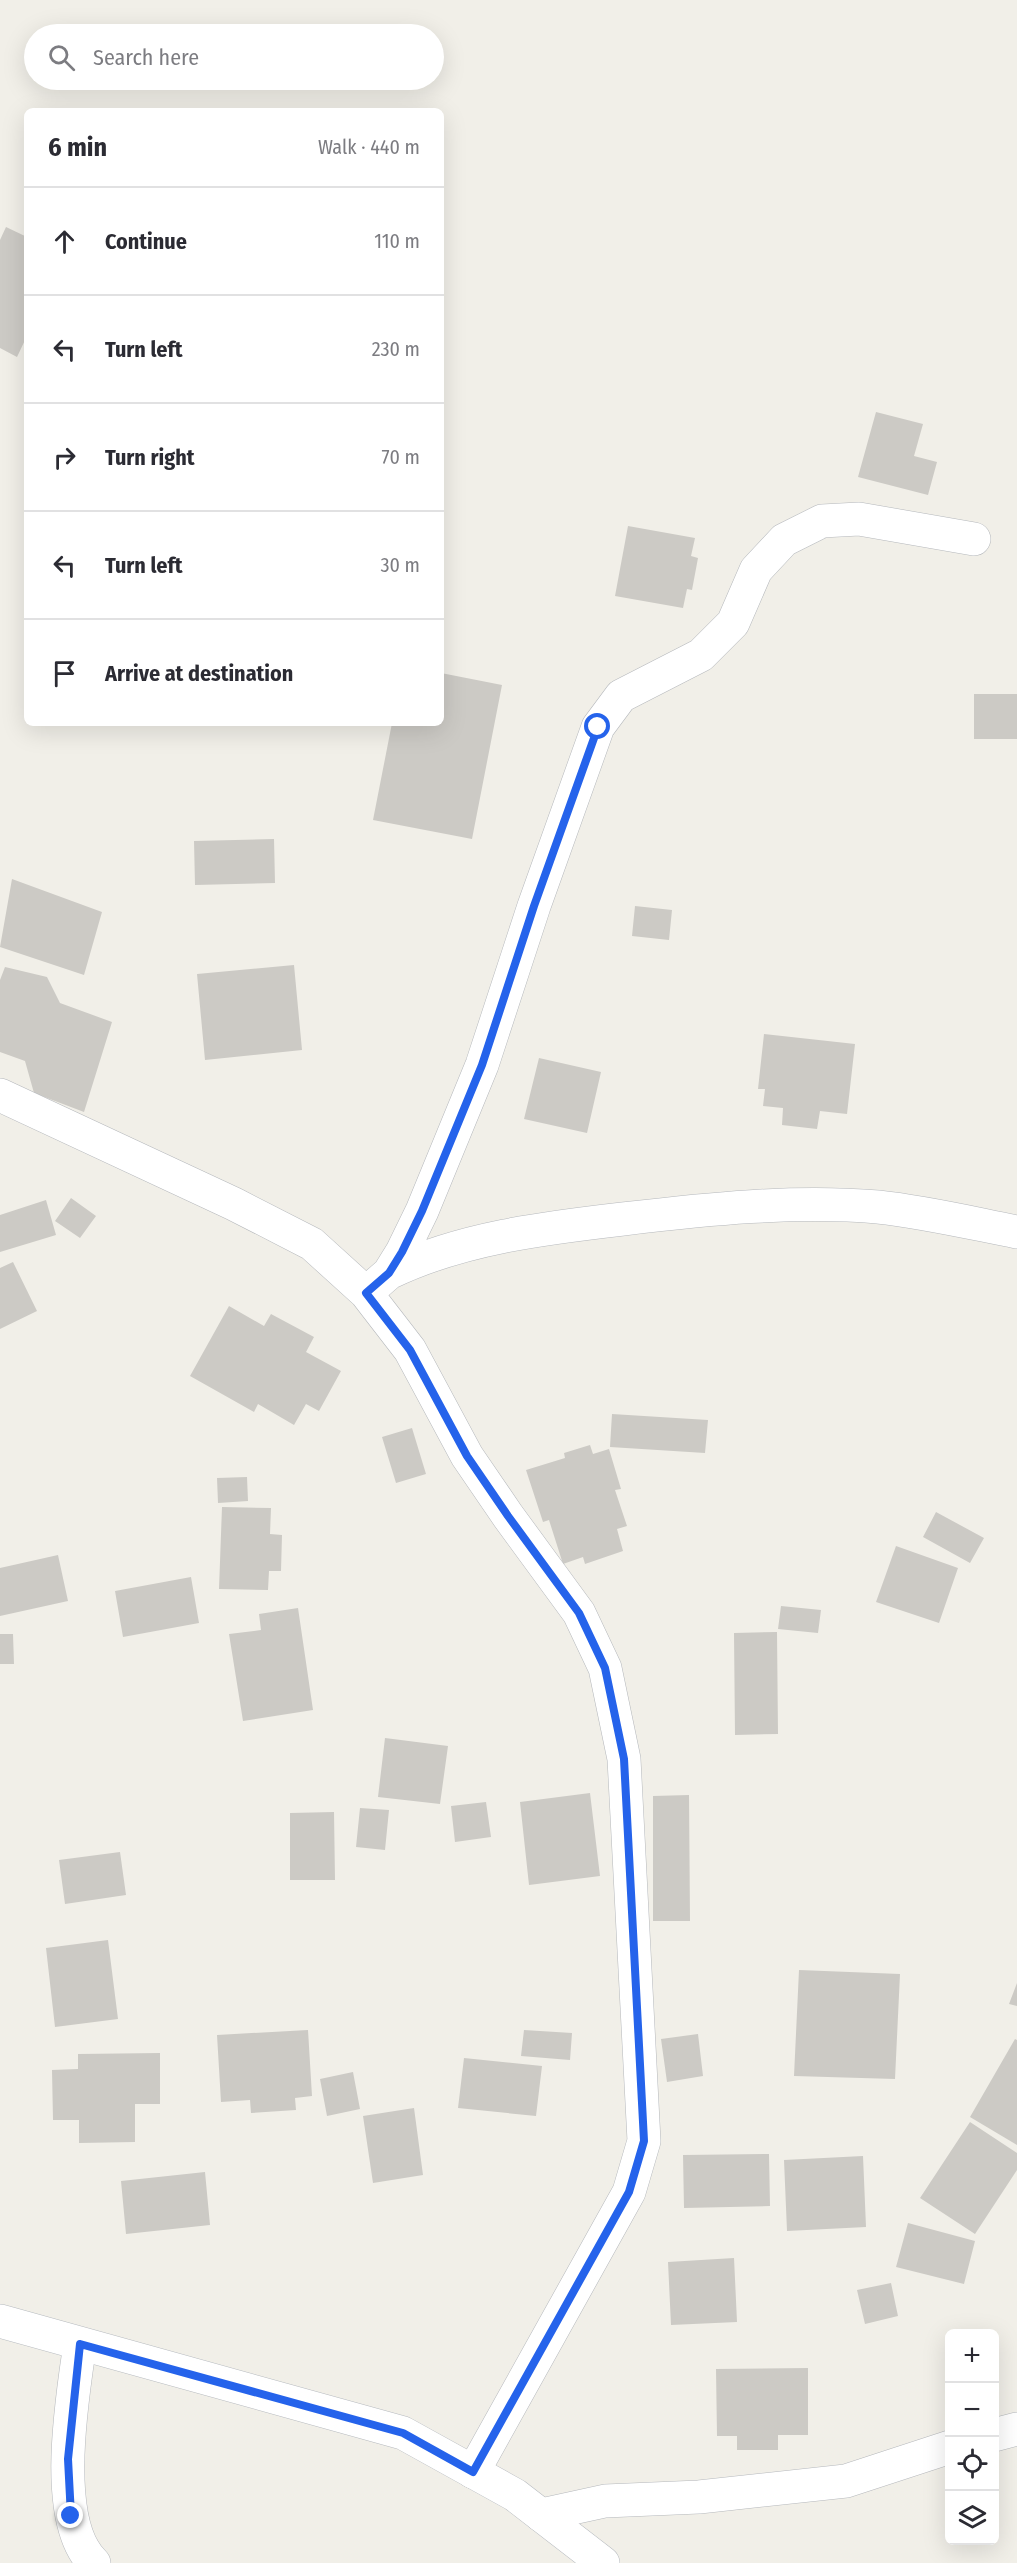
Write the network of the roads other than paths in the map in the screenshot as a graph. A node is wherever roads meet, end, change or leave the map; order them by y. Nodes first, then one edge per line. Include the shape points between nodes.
1 (974, 539) dead end
2 (0, 1095) edge
3 (1017, 1232) edge
4 (377, 1283) junction
5 (0, 2321) edge
6 (80, 2344) junction
7 (1017, 2429) edge
8 (999, 2434) edge
9 (945, 2449) edge
10 (473, 2472) junction
11 (541, 2515) junction
12 (94, 2563) edge
13 (603, 2563) edge

1 - 4 street via 859,519 822,521 784,540 756,570 733,623 701,655 621,696 598,727 482,1065 422,1211 402,1252
2 - 4 street via 234,1204
3 - 4 street via 878,1208 795,1204 671,1213 543,1228 415,1260
4 - 10 street via 467,1456 579,1613 605,1668 624,1759 644,2141 629,2192
5 - 6 street
6 - 10 street via 403,2433
6 - 12 street via 68,2459 70,2505 86,2555
7 - 8 street
9 - 11 street via 846,2481 699,2497 604,2501
10 - 11 street via 515,2495
11 - 13 street

